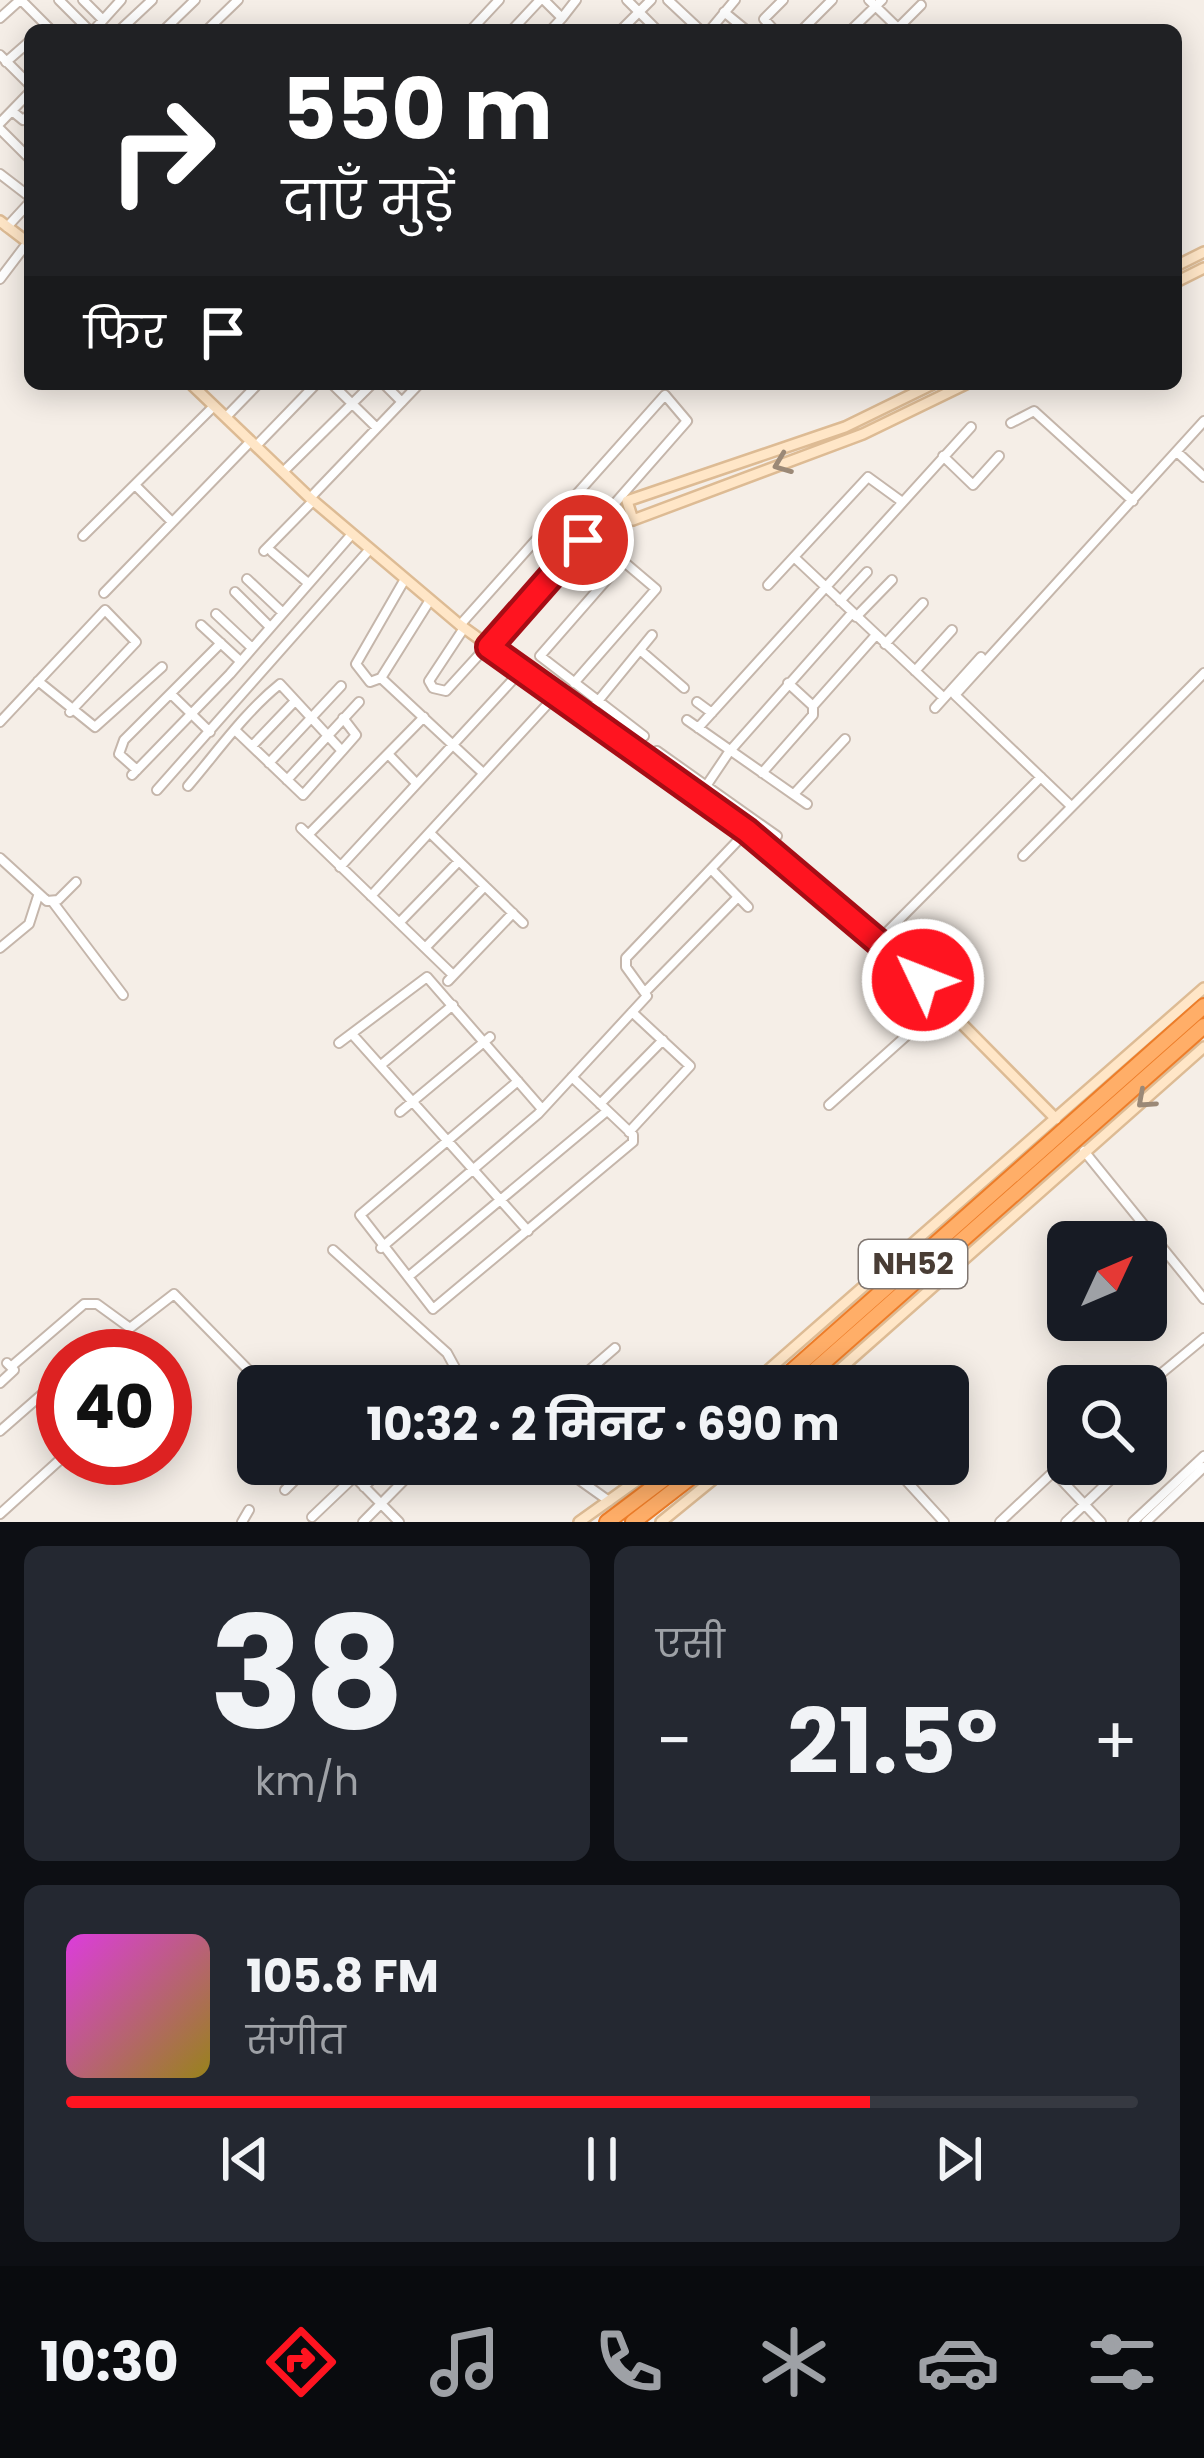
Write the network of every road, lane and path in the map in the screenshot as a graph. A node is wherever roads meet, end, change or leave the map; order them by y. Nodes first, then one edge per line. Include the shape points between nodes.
1 (20, 0) edge
2 (59, 0) edge
3 (83, 0) edge
4 (122, 0) edge
5 (152, 0) edge
6 (195, 0) edge
7 (237, 0) edge
8 (499, 0) edge
9 (542, 0) edge
10 (576, 0) edge
11 (627, 0) edge
12 (651, 0) edge
13 (668, 0) edge
14 (735, 0) edge
15 (783, 0) edge
16 (832, 0) edge
17 (921, 5) dead end
18 (639, 12) junction
19 (724, 12) junction
20 (0, 18) edge
21 (562, 18) junction
22 (103, 20) junction
23 (45, 24) edge
24 (85, 24) edge
25 (98, 24) edge
26 (126, 24) edge
27 (170, 24) edge
28 (213, 24) edge
29 (477, 24) edge
30 (518, 24) edge
31 (556, 24) edge
32 (627, 24) edge
33 (651, 24) edge
34 (694, 24) edge
35 (715, 24) edge
36 (739, 24) edge
37 (769, 24) edge
38 (808, 24) edge
39 (902, 24) edge
40 (3, 60) edge
41 (24, 83) edge
42 (24, 96) edge
43 (12, 111) junction
44 (24, 118) edge
45 (0, 126) edge
46 (24, 152) edge
47 (0, 173) edge
48 (24, 194) edge
49 (24, 249) edge
50 (0, 279) edge
51 (197, 390) edge
52 (252, 390) edge
53 (310, 390) edge
54 (338, 390) edge
55 (366, 390) edge
56 (390, 390) edge
57 (413, 390) edge
58 (922, 390) edge
59 (954, 390) edge
60 (402, 402) junction
61 (352, 404) junction
62 (214, 406) junction
63 (226, 417) junction
64 (1204, 421) edge
65 (1011, 423) dead end
66 (971, 427) dead end
67 (377, 428) junction
68 (253, 444) junction
69 (1177, 452) junction
70 (943, 456) junction
71 (999, 456) dead end
72 (283, 472) junction
73 (1204, 476) edge
74 (135, 485) junction
75 (312, 500) junction
76 (901, 501) junction
77 (1132, 501) junction
78 (172, 522) junction
79 (542, 533) junction
80 (352, 534) junction
81 (82, 536) dead end
82 (370, 549) junction
83 (610, 550) dead end
84 (569, 556) junction
85 (795, 559) junction
86 (623, 561) junction
87 (867, 572) dead end
88 (405, 578) junction
89 (247, 579) dead end
90 (892, 580) dead end
91 (308, 583) junction
92 (768, 585) dead end
93 (824, 586) junction
94 (104, 592) dead end
95 (236, 592) dead end
96 (430, 600) junction
97 (840, 601) junction
98 (923, 603) dead end
99 (283, 613) junction
100 (216, 614) dead end
101 (854, 615) junction
102 (202, 626) dead end
103 (270, 627) junction
104 (462, 627) junction
105 (952, 629) dead end
106 (652, 635) dead end
107 (876, 635) junction
108 (221, 644) junction
109 (885, 644) junction
110 (251, 647) junction
111 (488, 647) junction
112 (640, 650) junction
113 (981, 657) dead end
114 (240, 661) junction
115 (162, 667) dead end
116 (264, 671) junction
117 (915, 671) junction
118 (520, 672) junction
119 (1204, 673) edge
120 (382, 677) junction
121 (38, 681) junction
122 (574, 683) junction
123 (788, 683) junction
124 (280, 684) junction
125 (341, 686) dead end
126 (684, 688) dead end
127 (171, 694) junction
128 (554, 696) junction
129 (944, 698) junction
130 (295, 701) junction
131 (597, 701) junction
132 (358, 702) dead end
133 (698, 702) dead end
134 (813, 706) junction
135 (934, 708) dead end
136 (70, 712) junction
137 (712, 713) junction
138 (190, 714) junction
139 (311, 717) junction
140 (586, 717) junction
141 (343, 718) junction
142 (424, 718) junction
143 (686, 720) dead end
144 (0, 722) edge
145 (698, 728) junction
146 (236, 731) junction
147 (210, 732) junction
148 (326, 734) junction
149 (644, 736) dead end
150 (845, 739) dead end
151 (454, 743) junction
152 (252, 746) junction
153 (342, 751) junction
154 (657, 751) dead end
155 (729, 752) junction
156 (388, 754) junction
157 (269, 763) junction
158 (483, 773) junction
159 (762, 773) junction
160 (1041, 777) junction
161 (287, 780) junction
162 (417, 783) junction
163 (706, 785) junction
164 (188, 786) dead end
165 (157, 790) dead end
166 (794, 794) junction
167 (698, 798) junction
168 (807, 804) dead end
169 (1071, 806) junction
170 (747, 831) junction
171 (430, 833) junction
172 (777, 836) dead end
173 (1023, 856) dead end
174 (0, 858) edge
175 (459, 861) junction
176 (340, 867) junction
177 (711, 869) junction
178 (76, 882) dead end
179 (484, 886) junction
180 (38, 895) junction
181 (371, 896) junction
182 (738, 897) junction
183 (52, 902) junction
184 (748, 907) dead end
185 (513, 913) junction
186 (399, 923) junction
187 (524, 923) dead end
188 (879, 940) junction
189 (0, 948) edge
190 (425, 948) junction
191 (1204, 988) edge
192 (646, 990) junction
193 (123, 995) dead end
194 (944, 1002) junction
195 (453, 1005) junction
196 (1204, 1006) edge
197 (632, 1012) junction
198 (1204, 1026) edge
199 (352, 1034) junction
200 (487, 1039) junction
201 (663, 1040) junction
202 (339, 1043) dead end
203 (1152, 1043) junction
204 (1202, 1049) edge
205 (1175, 1051) junction
206 (381, 1065) junction
207 (572, 1077) junction
208 (518, 1081) junction
209 (413, 1101) junction
210 (830, 1105) dead end
211 (604, 1107) junction
212 (542, 1109) junction
213 (400, 1112) dead end
214 (1056, 1119) junction
215 (629, 1132) junction
216 (448, 1140) junction
217 (1073, 1141) junction
218 (1086, 1154) junction
219 (474, 1168) junction
220 (501, 1200) junction
221 (528, 1232) junction
222 (381, 1248) junction
223 (333, 1250) dead end
224 (408, 1277) junction
225 (1204, 1299) edge
226 (1204, 1338) edge
227 (615, 1348) dead end
228 (13, 1365) junction
229 (244, 1365) edge
230 (454, 1365) edge
231 (595, 1365) edge
232 (773, 1365) edge
233 (799, 1365) edge
234 (821, 1365) edge
235 (845, 1365) edge
236 (0, 1369) edge
237 (1167, 1369) edge
238 (0, 1382) edge
239 (36, 1400) edge
240 (0, 1431) edge
241 (1204, 1456) edge
242 (1204, 1467) edge
243 (1047, 1478) edge
244 (36, 1481) edge
245 (290, 1485) edge
246 (345, 1485) edge
247 (400, 1485) edge
248 (586, 1485) edge
249 (631, 1485) edge
250 (656, 1485) edge
251 (681, 1485) edge
252 (706, 1485) edge
253 (910, 1485) edge
254 (1066, 1485) edge
255 (1104, 1485) edge
256 (364, 1487) edge
257 (285, 1490) dead end
258 (609, 1501) junction
259 (381, 1504) junction
260 (1084, 1504) junction
261 (249, 1510) dead end
262 (0, 1514) edge
263 (312, 1516) dead end
264 (242, 1522) edge
265 (363, 1522) edge
266 (399, 1522) edge
267 (579, 1522) edge
268 (607, 1522) edge
269 (633, 1522) edge
270 (661, 1522) edge
271 (944, 1522) edge
272 (1000, 1522) edge
273 (1066, 1522) edge
274 (1102, 1522) edge
275 (1133, 1522) edge
276 (1146, 1522) edge

1 - 20 street
1 - 23 street
2 - 24 street
3 - 22 street
4 - 22 street
5 - 26 street
6 - 27 street
7 - 28 street
8 - 29 street
9 - 21 street
9 - 30 street
10 - 21 street
11 - 18 street
12 - 18 street
13 - 34 street
14 - 19 street
15 - 37 street via 764,19
16 - 38 street
17 - 39 street
18 - 32 street
18 - 33 street
19 - 35 street
19 - 36 street
21 - 31 street
22 - 25 street
40 - 41 street
42 - 43 street
43 - 44 street
43 - 45 street
45 - 46 street
47 - 48 street
49 - 50 street
51 - 62 street
52 - 63 street
53 - 68 street
54 - 61 street
55 - 61 street
56 - 60 street
57 - 60 street
59 -> 58 street via 863,434 633,520 627,501 845,427
60 - 67 street
61 - 67 street
61 - 72 street
62 - 63 street
62 - 74 street
63 - 68 street
64 - 69 street
65 - 77 street via 1034,411
66 - 70 street
67 - 75 street
68 - 72 street
68 - 78 street
69 - 73 street
69 - 77 street
70 - 71 street via 973,485
70 - 76 street
72 - 75 street
74 - 78 street
74 - 81 street
75 - 80 street
75 - 91 street via 268,551
76 - 85 street via 868,477
76 - 93 street
77 - 160 street via 955,695
78 - 94 street
79 - 84 street
79 - 84 street via 665,395 687,421
79 - 104 street
80 - 82 street
80 - 91 street
82 - 88 street
82 - 116 street
83 - 86 street
84 - 111 street
85 - 92 street
85 - 93 street
86 - 122 street via 656,589
86 - 122 street via 540,656
87 - 97 street
88 - 96 street
88 - 120 street via 356,664 370,682
89 - 99 street
90 - 101 street
91 - 99 street
93 - 97 street
93 - 137 street
95 - 103 street
96 - 104 street
96 - 120 street
97 - 101 street
98 - 109 street
99 - 103 street
100 - 110 street
101 - 107 street
101 - 123 street
102 - 108 street
103 - 110 street
104 - 111 street
104 - 111 street via 433,688 446,691
105 - 117 street
106 - 112 street
107 - 109 street
107 - 134 street
108 - 114 street
108 - 127 street
109 - 117 street
110 - 114 street
111 - 118 street
112 - 126 street
112 - 131 street
113 - 129 street
114 - 138 street
115 - 136 street via 104,723 86,724
116 - 124 street
116 - 147 street
117 - 129 street
118 - 128 street
118 - 151 street
119 - 169 street
120 - 142 street
121 - 136 street
121 - 136 street via 102,610 132,633 136,643
121 - 144 street
122 - 131 street
123 - 134 street
123 - 155 street
124 - 130 street
124 - 146 street
125 - 139 street
127 - 138 street
127 - 138 street via 119,750 135,772
128 - 140 street
128 - 158 street
129 - 135 street
130 - 139 street
130 - 152 street
131 - 140 street
131 - 149 street
132 - 141 street
133 - 137 street
134 - 159 street
137 - 145 street
138 - 147 street
139 - 148 street
139 - 157 street
140 - 167 street
141 - 148 street
141 - 153 street via 356,735
142 - 151 street
142 - 156 street
143 - 145 street
145 - 155 street
146 - 152 street
146 - 164 street
147 - 165 street
148 - 153 street
148 - 161 street
150 - 166 street
151 - 158 street
151 - 162 street
152 - 157 street
153 - 161 street via 303,795
154 - 163 street
155 - 159 street
155 - 163 street
156 - 162 street
156 - 176 street via 305,832
157 - 161 street
158 - 171 street
159 - 166 street
160 - 169 street
160 - 188 street
162 - 176 street
163 - 167 street
163 - 172 street
166 - 168 street
167 - 170 street
169 - 173 street
170 - 177 street
170 - 188 street
171 - 175 street
171 - 181 street
174 - 180 street
175 - 179 street
175 - 186 street
176 - 181 street
177 - 182 street
177 - 192 street via 626,958
178 - 183 street
179 - 185 street
179 - 190 street
180 - 183 street
180 - 189 street via 29,924
181 - 186 street
182 - 184 street
182 - 192 street
183 - 193 street
185 - 187 street
185 - 190 street via 450,978
186 - 190 street
188 - 194 street
191 - 203 street
192 - 197 street
194 - 210 street
194 - 214 street
195 - 199 street via 421,977
195 - 200 street
195 - 206 street
196 - 203 highway, NH52
197 - 201 street
197 - 207 street
198 - 205 highway, NH52
199 - 202 street
199 - 206 street
200 - 208 street
200 - 209 street
201 - 211 street
201 - 215 street via 688,1070
203 - 214 street
203 - 233 highway, NH52
204 - 205 highway
204 -> 218 street
205 - 217 highway, NH52
206 - 209 street
207 - 211 street
207 - 212 street
208 - 212 street
208 - 216 street
209 - 213 street
209 - 216 street
211 - 215 street
211 - 220 street
212 - 219 street
214 - 232 street
215 - 221 street via 633,1142
216 - 219 street
216 - 222 street via 362,1212
217 - 218 street
217 - 234 highway, NH52
218 - 225 street
218 - 235 street
219 - 220 street
219 - 222 street
220 - 221 street
220 - 224 street
221 - 224 street via 433,1309
222 - 224 street
223 - 230 street
226 - 237 street
227 - 231 street
228 - 229 street via 83,1304 97,1304 130,1328 174,1294
228 - 236 street
228 - 238 street
239 - 240 street
241 - 275 street
242 - 276 street
243 - 272 street
244 - 262 street
245 - 257 street
246 - 263 street
247 - 259 street
248 - 258 street
249 - 258 street
250 - 268 highway
251 - 269 highway
252 - 270 street
253 - 271 street
254 - 260 street
255 - 260 street
256 - 259 street
258 - 267 street
259 - 265 street
259 - 266 street
260 - 273 street
260 - 274 street
261 - 264 street

